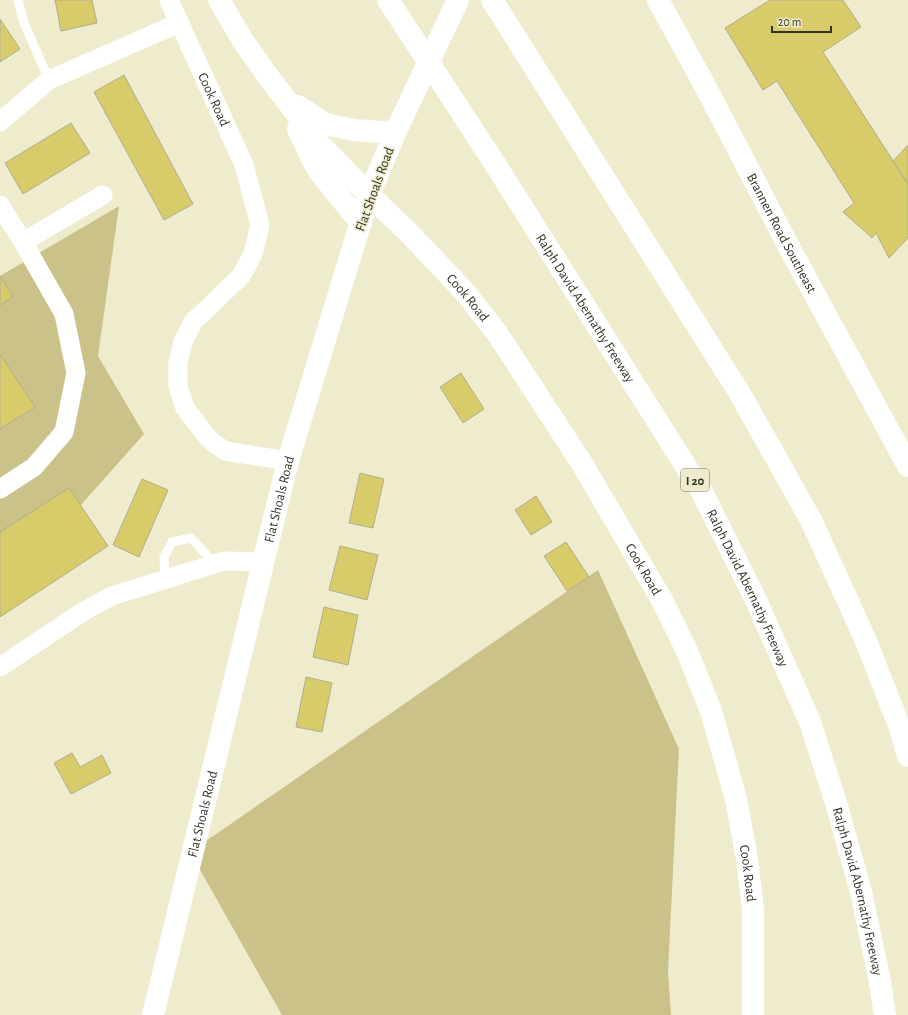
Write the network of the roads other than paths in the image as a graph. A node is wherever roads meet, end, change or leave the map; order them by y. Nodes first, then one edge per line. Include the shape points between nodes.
1 (18, 0) edge
2 (169, 0) edge
3 (219, 0) edge
4 (388, 0) edge
5 (458, 0) edge
6 (492, 0) edge
7 (658, 0) edge
8 (179, 23) junction
9 (49, 80) junction
10 (283, 97) junction
11 (0, 122) edge
12 (395, 133) junction
13 (103, 195) dead end
14 (369, 195) junction
15 (0, 205) edge
16 (361, 222) junction
17 (23, 242) junction
18 (288, 461) junction
19 (908, 466) edge
20 (0, 489) edge
21 (264, 562) junction
22 (215, 564) junction
23 (165, 579) junction
24 (0, 667) edge
25 (908, 756) edge
26 (153, 1015) edge
27 (753, 1015) edge
28 (885, 1015) edge

1 - 9 lane via 24,23
2 - 8 street, Cook Road
3 - 10 main road via 243,41
4 - 28 main road, Ralph David Abernathy Freeway / I 20 via 497,166 702,492 755,598 810,722 837,806 861,892
5 - 12 main road, Flat Shoals Road
6 - 25 main road via 739,392 811,520 866,641 900,728
7 - 19 main road, Brannen Road Southeast
8 - 9 street
8 - 18 street, Cook Road via 244,165 260,225 253,254 241,276 193,322 183,342 178,364 178,386 185,408 209,439 225,451
9 - 11 street
10 - 12 main road via 325,124 354,130
10 - 14 main road, Cook Road via 320,144
10 - 16 main road via 321,174
12 - 14 main road, Flat Shoals Road
13 - 17 street
14 - 16 main road, Flat Shoals Road
14 - 27 main road, Cook Road via 464,291 497,333 581,462 662,600 687,651 711,711 736,799 747,859 753,909
15 - 17 street
16 - 18 main road, Flat Shoals Road
17 - 20 street via 64,314 76,373 64,432 34,467
18 - 21 main road, Flat Shoals Road
21 - 22 street via 224,561
21 - 26 main road, Flat Shoals Road
22 - 23 street
22 - 23 lane via 191,538 172,542 164,557
23 - 24 street via 112,596 84,611

